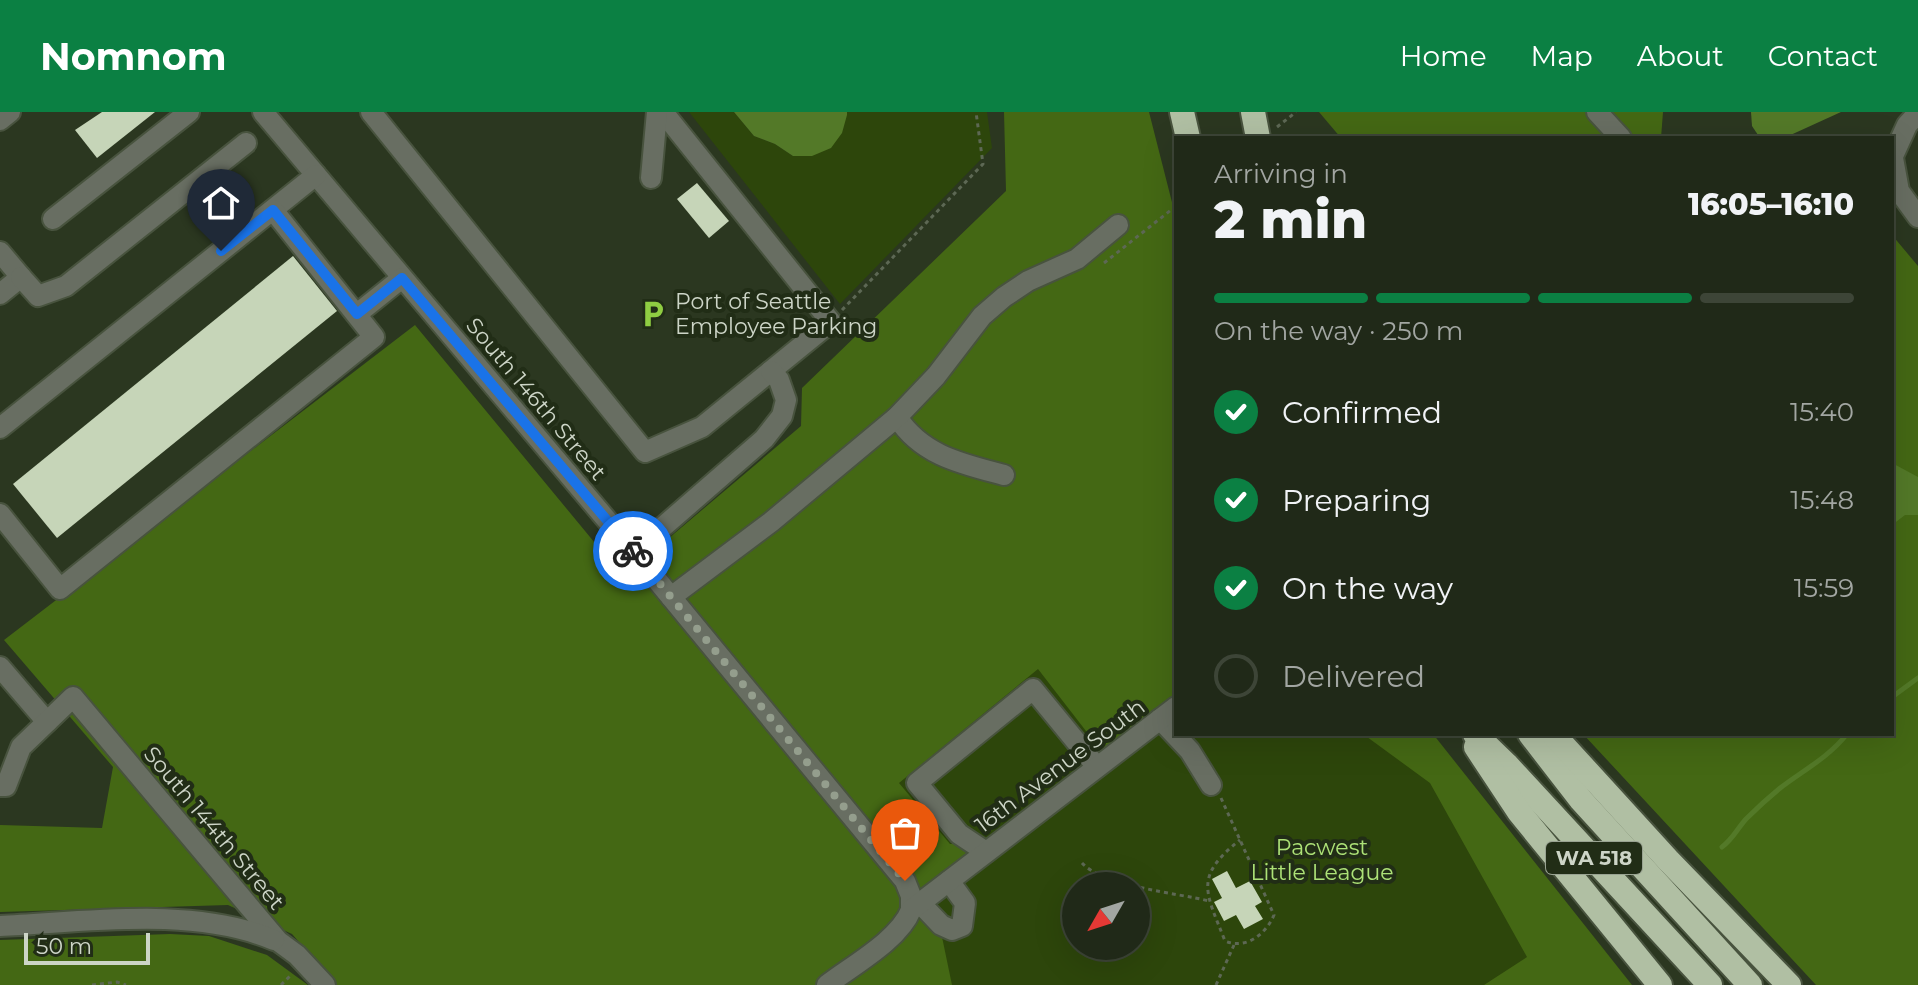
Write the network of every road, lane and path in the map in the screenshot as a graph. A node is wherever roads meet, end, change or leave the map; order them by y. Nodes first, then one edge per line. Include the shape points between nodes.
1 (10, 112) edge
2 (189, 112) edge
3 (263, 112) edge
4 (371, 112) edge
5 (660, 112) edge
6 (976, 112) edge
7 (1182, 112) edge
8 (1253, 112) edge
9 (1296, 112) edge
10 (1597, 112) edge
11 (1918, 113) edge
12 (0, 120) edge
13 (1266, 134) edge
14 (1188, 136) edge
15 (1619, 136) edge
16 (246, 143) dead end
17 (1894, 156) edge
18 (1894, 164) edge
19 (316, 175) junction
20 (651, 178) dead end
21 (1174, 208) edge
22 (273, 210) junction
23 (1918, 217) edge
24 (53, 219) dead end
25 (1118, 225) dead end
26 (0, 252) edge
27 (1104, 263) dead end
28 (21, 277) junction
29 (402, 278) junction
30 (0, 294) edge
31 (357, 314) junction
32 (831, 322) junction
33 (771, 371) junction
34 (897, 417) junction
35 (0, 428) edge
36 (1004, 475) dead end
37 (0, 514) edge
38 (634, 552) junction
39 (671, 597) junction
40 (0, 667) edge
41 (1168, 713) edge
42 (47, 722) junction
43 (1181, 736) edge
44 (1473, 736) edge
45 (1474, 736) edge
46 (1532, 736) edge
47 (1555, 736) edge
48 (1097, 767) junction
49 (1211, 785) joint
50 (0, 786) edge
51 (1240, 840) junction
52 (986, 852) junction
53 (1082, 863) dead end
54 (949, 881) junction
55 (1209, 901) junction
56 (916, 906) junction
57 (0, 926) edge
58 (278, 941) junction
59 (1234, 945) junction
60 (92, 985) edge
61 (126, 985) edge
62 (325, 985) edge
63 (827, 985) edge
64 (1216, 985) edge
65 (1660, 985) edge
66 (1710, 985) edge
67 (1750, 985) edge
68 (1789, 985) edge

1 - 12 street
2 - 24 street
3 - 19 street, South 146th Street
4 - 33 street via 645,452 702,427
5 - 20 street
5 - 32 street
6 - 32 path via 983,164
7 - 14 highway
8 - 13 highway
9 - 13 path
10 - 15 street
11 - 17 street
16 - 28 street via 66,286 38,296
18 - 23 street via 1899,191
19 - 22 street
19 - 29 street, South 146th Street
21 - 27 path
22 - 31 street
22 - 35 street
25 - 34 street via 1077,259 1028,281 982,316
26 - 28 street
28 - 30 street
29 - 31 street
29 - 38 street, South 146th Street
31 - 37 street via 374,337 60,589
32 - 33 street
33 - 38 street via 786,400 782,416 764,439
34 - 36 street via 932,451
34 - 39 street
38 - 39 street, South 146th Street
39 - 56 street, South 146th Street via 905,881
40 - 42 street
41 - 48 street, 16th Avenue South
42 - 50 street via 21,747 6,786
42 - 58 street, South 144th Street via 73,697
43 - 49 street
44 - 65 highway via 1519,812
45 - 66 highway, WA 518
46 - 67 highway, WA 518 via 1581,800
47 - 68 highway
48 - 52 street, 16th Avenue South
48 - 52 street via 1033,689 917,783 959,834
49 - 51 path
51 - 55 path via 1208,875
51 - 59 path via 1274,915 1268,929
52 - 54 street, 16th Avenue South
53 - 55 path via 1105,878
54 - 56 street, 16th Avenue South
54 - 56 street via 965,903 962,926 952,930
55 - 59 path via 1225,941
56 - 63 street, 16th Avenue South via 893,935
57 - 58 street via 176,919 246,928
58 - 62 street, South 144th Street
59 - 64 path
60 - 61 path

